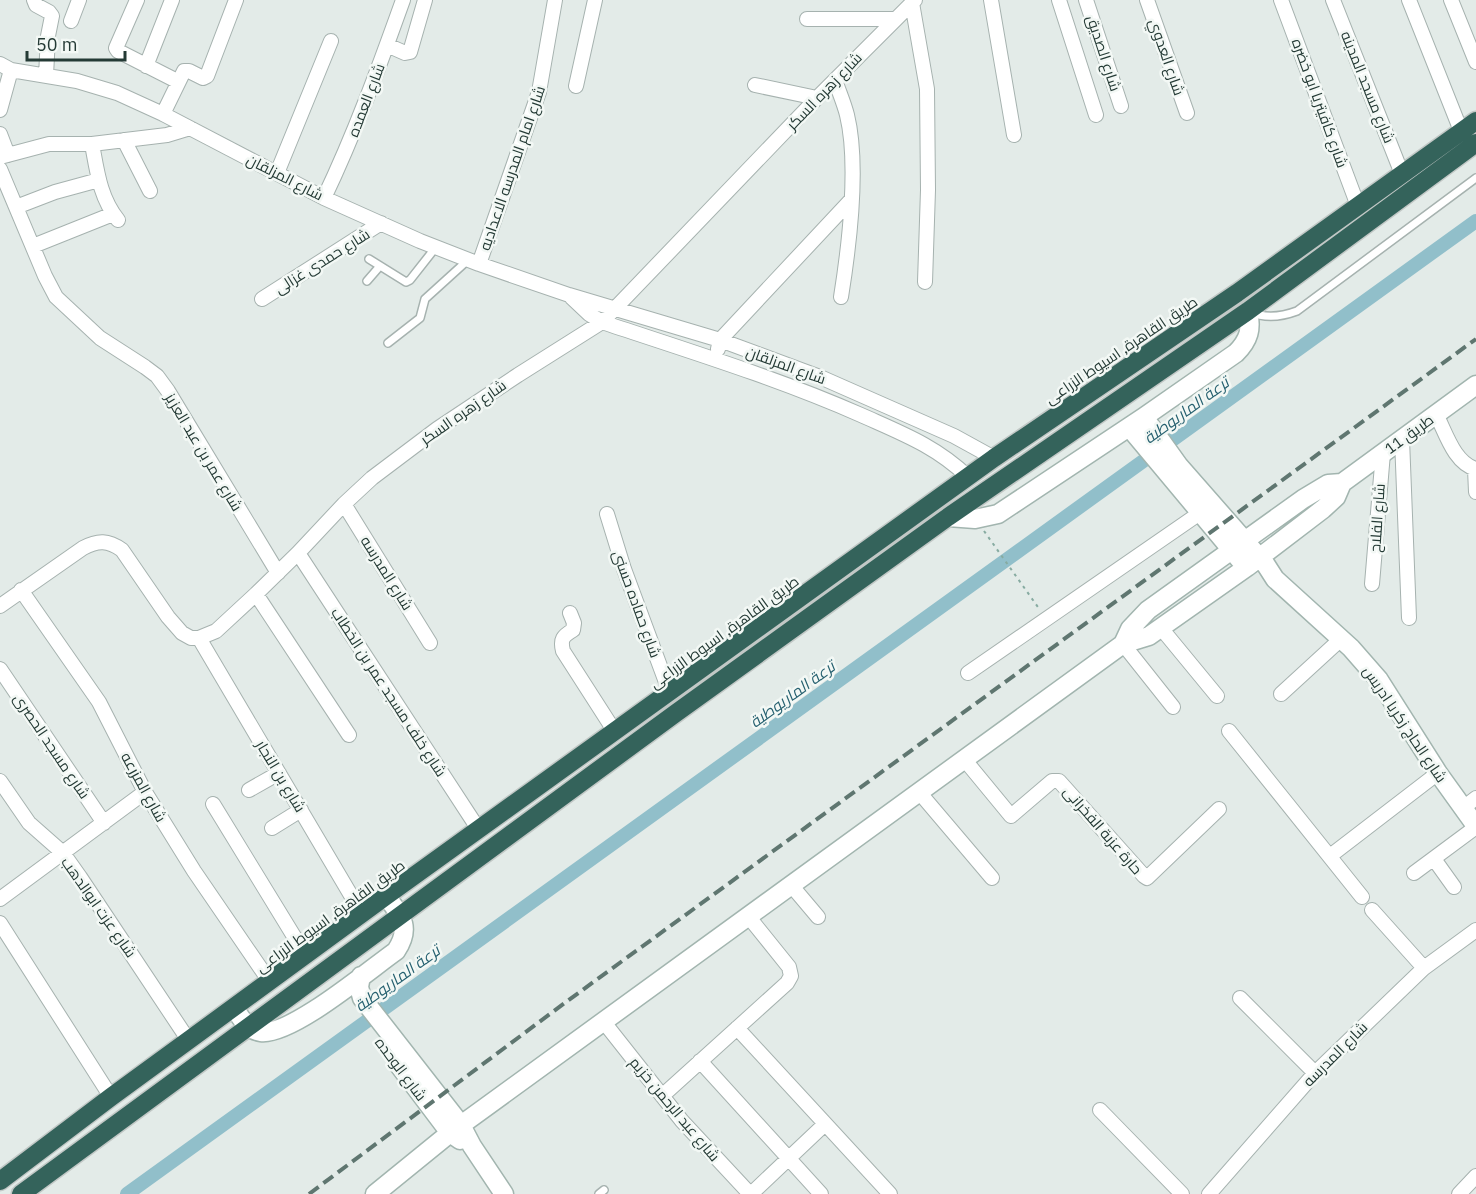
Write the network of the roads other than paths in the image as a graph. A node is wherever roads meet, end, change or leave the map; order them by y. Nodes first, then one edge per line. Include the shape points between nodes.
1 (34, 0) edge
2 (79, 0) edge
3 (137, 0) edge
4 (172, 0) edge
5 (236, 0) edge
6 (402, 0) edge
7 (425, 0) edge
8 (555, 0) edge
9 (595, 0) edge
10 (991, 0) edge
11 (1059, 0) edge
12 (1086, 0) edge
13 (1147, 0) edge
14 (1281, 0) edge
15 (1333, 0) edge
16 (1409, 0) edge
17 (1451, 0) edge
18 (913, 1) edge
19 (807, 19) dead end
20 (896, 19) junction
21 (71, 21) dead end
22 (331, 41) dead end
23 (387, 45) junction
24 (1476, 62) edge
25 (146, 66) junction
26 (5, 73) edge
27 (46, 76) junction
28 (835, 80) junction
29 (177, 81) junction
30 (755, 85) dead end
31 (576, 86) dead end
32 (817, 98) junction
33 (1121, 106) dead end
34 (0, 110) edge
35 (1187, 113) dead end
36 (163, 114) junction
37 (1096, 115) dead end
38 (1469, 126) edge
39 (190, 128) junction
40 (0, 134) edge
41 (1014, 135) dead end
42 (124, 140) junction
43 (1476, 143) edge
44 (92, 144) junction
45 (4, 156) edge
46 (0, 169) edge
47 (277, 173) junction
48 (1402, 174) junction
49 (1476, 178) edge
50 (99, 180) junction
51 (150, 191) dead end
52 (324, 198) junction
53 (851, 200) junction
54 (1358, 206) junction
55 (16, 207) junction
56 (381, 224) junction
57 (33, 246) junction
58 (436, 247) junction
59 (369, 259) dead end
60 (474, 262) junction
61 (380, 266) junction
62 (367, 281) dead end
63 (925, 282) dead end
64 (1237, 293) junction
65 (569, 295) junction
66 (842, 297) dead end
67 (262, 299) dead end
68 (613, 310) junction
69 (1248, 311) junction
70 (602, 322) junction
71 (720, 340) junction
72 (388, 343) dead end
73 (714, 359) junction
74 (820, 377) junction
75 (1476, 385) edge
76 (814, 394) junction
77 (1436, 414) junction
78 (1140, 427) junction
79 (954, 436) junction
80 (1402, 439) junction
81 (1383, 453) junction
82 (940, 454) junction
83 (994, 458) junction
84 (1475, 469) edge
85 (1174, 470) junction
86 (968, 477) junction
87 (1342, 483) junction
88 (1476, 492) edge
89 (933, 503) junction
90 (344, 504) junction
91 (1200, 513) junction
92 (607, 514) dead end
93 (948, 517) junction
94 (1238, 546) junction
95 (298, 553) junction
96 (1253, 562) junction
97 (278, 573) junction
98 (1372, 584) dead end
99 (21, 590) junction
100 (256, 594) junction
101 (0, 606) edge
102 (570, 613) dead end
103 (1409, 618) dead end
104 (1161, 628) junction
105 (199, 638) junction
106 (1341, 639) junction
107 (430, 643) dead end
108 (1123, 644) junction
109 (0, 669) edge
110 (968, 673) dead end
111 (670, 693) junction
112 (1281, 694) dead end
113 (1217, 696) dead end
114 (1173, 707) dead end
115 (1229, 731) dead end
116 (615, 732) junction
117 (349, 735) dead end
118 (964, 759) junction
119 (279, 773) junction
120 (1438, 773) junction
121 (0, 781) edge
122 (249, 790) dead end
123 (145, 792) junction
124 (919, 792) junction
125 (1469, 803) edge
126 (213, 804) dead end
127 (1220, 809) dead end
128 (301, 810) junction
129 (104, 823) junction
130 (1476, 826) edge
131 (272, 828) dead end
132 (479, 830) junction
133 (63, 854) junction
134 (1330, 856) junction
135 (1434, 859) junction
136 (1414, 873) dead end
137 (992, 878) dead end
138 (791, 885) junction
139 (1454, 887) dead end
140 (386, 896) junction
141 (1362, 897) dead end
142 (0, 900) edge
143 (1372, 910) dead end
144 (362, 914) junction
145 (748, 916) junction
146 (401, 917) junction
147 (818, 917) dead end
148 (0, 923) edge
149 (1476, 930) edge
150 (306, 956) junction
151 (1424, 968) junction
152 (361, 976) junction
153 (270, 982) junction
154 (1240, 998) dead end
155 (326, 1002) junction
156 (361, 1006) junction
157 (234, 1008) junction
158 (603, 1021) junction
159 (248, 1028) junction
160 (737, 1028) junction
161 (189, 1041) junction
162 (700, 1061) junction
163 (1315, 1073) junction
164 (662, 1096) junction
165 (111, 1097) junction
166 (1100, 1110) dead end
167 (825, 1124) junction
168 (456, 1129) junction
169 (788, 1159) junction
170 (1476, 1176) edge
171 (0, 1181) edge
172 (1213, 1193) edge
173 (21, 1194) edge
174 (375, 1194) edge
175 (504, 1194) edge
176 (751, 1194) edge
177 (821, 1194) edge
178 (890, 1194) edge
179 (1182, 1194) edge
180 (1458, 1194) edge

1 - 27 street via 52,16
2 - 21 street
3 - 25 street via 116,48
4 - 25 street
5 - 29 street via 207,76 184,71
6 - 23 street, شارع العمده
7 - 23 street via 410,51
8 - 60 street, شارع امام المدرسه الاعداديه via 539,92
9 - 31 street
10 - 41 street
11 - 37 street
12 - 33 street, شارع الصديق
13 - 35 street, شارع العدوي
14 - 54 street, شارع كافيتريا ابو خضره
15 - 48 street, شارع مسجد المدينه
16 - 38 street
17 - 24 street
18 - 20 street, شارع زهره السكر
18 - 63 street via 927,100
19 - 20 street
20 - 28 street, شارع زهره السكر
22 - 47 street
23 - 52 street, شارع العمده
25 - 29 street
26 - 27 street, شارع المزلقان
26 - 34 street
27 - 36 street, شارع المزلقان via 97,85
28 - 32 street, شارع زهره السكر
28 - 53 street via 850,135
29 - 36 street
30 - 32 street
32 - 68 street, شارع زهره السكر
36 - 39 street, شارع المزلقان
38 - 48 highway, طريق القاهرة, اسيوط الزراعى
39 - 42 street
39 - 47 street, شارع المزلقان
40 - 45 street
42 - 44 street
42 - 51 street
43 - 69 highway
44 - 45 street via 49,144
44 - 50 street
46 - 55 street, شارع عمر بن عبد العزيز
47 - 52 street, شارع المزلقان
48 - 54 highway, طريق القاهرة, اسيوط الزراعى
49 - 69 lane via 1297,311 1269,317
50 - 55 street
50 - 57 street via 115,217
52 - 56 street, شارع المزلقان
53 - 66 street
53 - 71 street
54 - 64 highway, طريق القاهرة, اسيوط الزراعى
55 - 57 street, شارع عمر بن عبد العزيز
56 - 58 street, شارع المزلقان
56 - 67 street, شارع حمدى غزالى
57 - 97 street, شارع عمر بن عبد العزيز via 56,297 100,338 157,376
58 - 60 street, شارع المزلقان
58 - 61 lane via 406,282
59 - 61 lane
60 - 65 street, شارع المزلقان
60 - 72 lane via 425,299 420,318
61 - 62 lane
64 - 69 highway
64 - 83 highway, طريق القاهرة, اسيوط الزراعى
65 - 68 street, شارع المزلقان
65 - 70 street, شارع المزلقان
68 - 70 street, شارع زهره السكر
68 - 71 street, شارع المزلقان
69 - 78 street via 1250,333 1236,353
69 - 93 highway
70 - 73 street, شارع المزلقان
70 - 90 street, شارع زهره السكر via 436,429
71 - 73 street
71 - 74 street, شارع المزلقان
73 - 76 street, شارع المزلقان
74 - 76 street
74 - 79 street, شارع المزلقان
75 - 77 street, طريق 11
76 - 82 street, شارع المزلقان via 918,440
77 - 80 street, طريق 11
77 - 84 street via 1459,458
78 - 85 street
78 - 93 street via 998,514 975,519
79 - 82 street
79 - 83 street, شارع المزلقان
80 - 81 street, طريق 11
80 - 103 street
81 - 87 street, طريق 11
81 - 98 street, شارع الفلاح
82 - 86 street, شارع المزلقان
83 - 86 highway, طريق القاهرة, اسيوط الزراعى
84 - 88 street
85 - 91 street, شارع الحاج زكريا ادريس
85 - 94 street, شارع الحاج زكريا ادريس
86 - 89 highway, طريق القاهرة, اسيوط الزراعى
87 - 94 street, طريق 11 via 1328,484 1316,491
87 - 96 street, طريق 11 via 1336,497 1323,509
89 - 93 highway
89 - 111 highway, طريق القاهرة, اسيوط الزراعى
90 - 95 street, شارع زهره السكر
90 - 107 street, شارع المدرسه
91 - 94 street, شارع الحاج زكريا ادريس
91 - 110 street
92 - 111 street, شارع حماده حسنى
93 - 146 highway
94 - 96 street, شارع الحاج زكريا ادريس
94 - 108 street, طريق 11 via 1148,610 1130,629
95 - 97 street, شارع زهره السكر
95 - 132 street, شارع خلف مسجد عمر بن الخطاب
96 - 104 street, طريق 11
96 - 106 street, شارع الحاج زكريا ادريس
97 - 100 street, شارع زهره السكر
99 - 101 street
99 - 105 street via 93,543 103,541 122,550 175,626 191,638
99 - 123 street, شارع المزرعه via 102,707
100 - 105 street, شارع زهره السكر via 216,631
100 - 117 street
102 - 116 street via 573,630 564,635 563,651
104 - 108 street, طريق 11
104 - 113 street
105 - 119 street, شارع بن النجار
106 - 112 street
106 - 120 street, شارع الحاج زكريا ادريس via 1379,680
108 - 114 street
108 - 118 street
109 - 129 street, شارع مسجد الحصرى
111 - 116 highway, طريق القاهرة, اسيوط الزراعى
115 - 134 street
116 - 132 highway, طريق القاهرة, اسيوط الزراعى
118 - 124 street
118 - 127 street, حارة عزبة الفخرانى via 1011,816 1052,781 1059,781 1147,878
119 - 122 street
119 - 128 street, شارع بن النجار
120 - 125 street, شارع الحاج زكريا ادريس
120 - 134 street
121 - 133 street, شارع عزت ابوالدهب via 29,823
123 - 129 street
123 - 153 street, شارع المزرعه
124 - 137 street
124 - 138 street
125 - 130 street, شارع الحاج زكريا ادريس
126 - 150 street
128 - 131 street
128 - 144 street, شارع بن النجار
129 - 133 street
130 - 135 street
132 - 140 highway, طريق القاهرة, اسيوط الزراعى
133 - 142 street
133 - 161 street, شارع عزت ابوالدهب
134 - 141 street
135 - 136 street
135 - 139 street
138 - 145 street
138 - 147 street
140 - 144 highway, طريق القاهرة, اسيوط الزراعى
140 - 146 street
143 - 151 street
144 - 150 highway, طريق القاهرة, اسيوط الزراعى
145 - 158 street
145 - 160 street via 789,967 791,976
146 - 152 street via 405,928 403,941 396,951
146 - 159 highway
148 - 165 street
149 - 151 street, شارع المدرسه
150 - 153 highway, طريق القاهرة, اسيوط الزراعى
151 - 163 street, شارع المدرسه
152 - 155 street
152 - 156 street, شارع الوحده
153 - 157 highway, طريق القاهرة, اسيوط الزراعى
154 - 163 street
155 - 156 street
155 - 159 street via 274,1032
156 - 168 street, شارع الوحده
157 - 159 street
157 - 161 highway, طريق القاهرة, اسيوط الزراعى
158 - 164 street, شارع عبد الرحمن خزيم
158 - 168 street
159 - 173 highway
160 - 162 street
160 - 167 street
161 - 165 highway, طريق القاهرة, اسيوط الزراعى
162 - 164 street
162 - 169 street
163 - 172 street, شارع المدرسه
164 - 176 street, شارع عبد الرحمن خزيم
165 - 171 highway, طريق القاهرة, اسيوط الزراعى
166 - 179 street
167 - 169 street
167 - 178 street
168 - 174 street
168 - 175 street, شارع الوحده via 457,1138 472,1146
169 - 176 street
169 - 177 street
170 - 180 street

